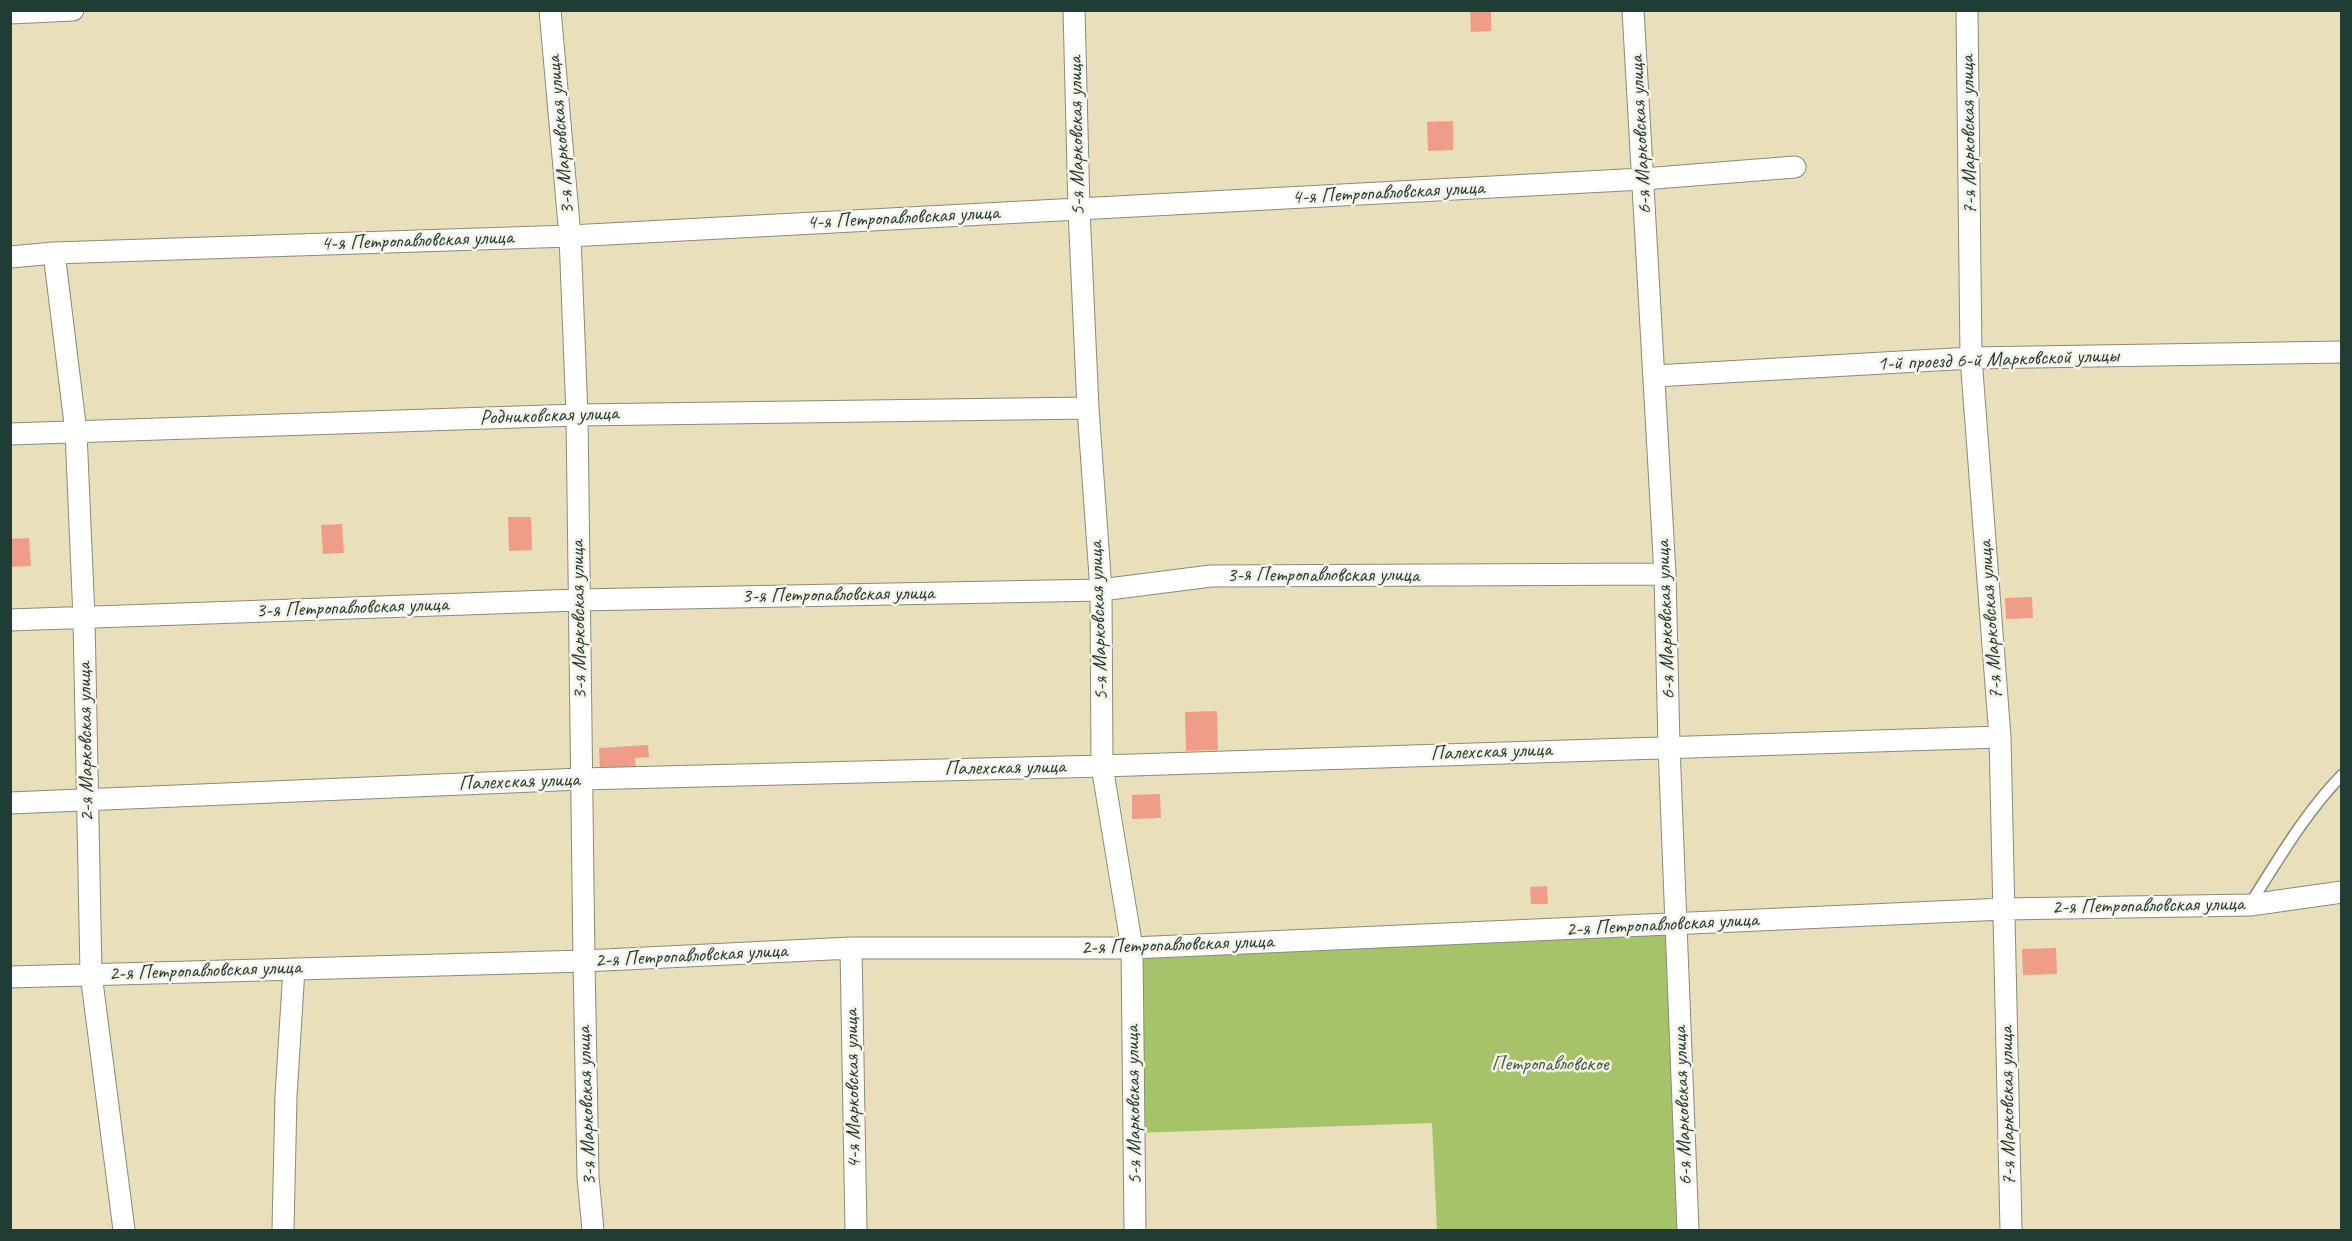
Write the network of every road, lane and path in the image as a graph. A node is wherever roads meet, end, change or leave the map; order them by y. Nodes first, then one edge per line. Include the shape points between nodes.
1 (73, 10) edge
2 (550, 10) edge
3 (1074, 10) edge
4 (1633, 10) edge
5 (1967, 10) edge
6 (10, 14) edge
7 (1795, 167) dead end
8 (1644, 179) junction
9 (1079, 209) junction
10 (570, 236) junction
11 (54, 253) junction
12 (10, 257) edge
13 (2342, 352) edge
14 (1971, 358) junction
15 (1655, 376) junction
16 (1088, 408) junction
17 (577, 415) junction
18 (76, 432) junction
19 (10, 434) edge
20 (1665, 574) junction
21 (1101, 590) junction
22 (578, 600) junction
23 (84, 618) junction
24 (10, 620) edge
25 (2000, 737) junction
26 (1669, 746) junction
27 (1102, 766) junction
28 (2342, 775) edge
29 (582, 779) junction
30 (86, 801) junction
31 (10, 803) edge
32 (2342, 892) edge
33 (2250, 905) junction
34 (2004, 909) junction
35 (1677, 925) junction
36 (852, 948) junction
37 (1132, 948) junction
38 (584, 961) junction
39 (294, 969) junction
40 (91, 974) junction
41 (10, 976) edge
42 (124, 1230) edge
43 (283, 1230) edge
44 (593, 1230) edge
45 (856, 1230) edge
46 (1135, 1230) edge
47 (1688, 1230) edge
48 (2011, 1230) edge

1 - 6 street
2 - 10 street, 3-я Марковская улица
3 - 9 street, 5-я Марковская улица
4 - 8 street, 6-я Марковская улица
5 - 14 street, 7-я Марковская улица
7 - 8 street, 4-я Петропавловская улица
8 - 9 street, 4-я Петропавловская улица
8 - 15 street, 6-я Марковская улица
9 - 10 street, 4-я Петропавловская улица
9 - 16 street, 5-я Марковская улица
10 - 11 street, 4-я Петропавловская улица
10 - 17 street, 3-я Марковская улица
11 - 12 street, 4-я Петропавловская улица
11 - 18 street, 2-я Марковская улица
13 - 14 street, 1-й проезд 6-й Марковской улицы
14 - 15 street, 1-й проезд 6-й Марковской улицы
14 - 25 street, 7-я Марковская улица
15 - 20 street, 6-я Марковская улица
16 - 17 street, Родниковская улица
16 - 21 street, 5-я Марковская улица
17 - 18 street, Родниковская улица
17 - 22 street, 3-я Марковская улица
18 - 19 street, Родниковская улица
18 - 23 street, 2-я Марковская улица
20 - 21 street, 3-я Петропавловская улица via 1210,576
20 - 26 street, 6-я Марковская улица
21 - 22 street, 3-я Петропавловская улица
21 - 27 street, 5-я Марковская улица
22 - 23 street, 3-я Петропавловская улица
22 - 29 street, 3-я Марковская улица
23 - 24 street, 3-я Петропавловская улица
23 - 30 street, 2-я Марковская улица
25 - 26 street, Палехская улица
25 - 34 street, 7-я Марковская улица
26 - 27 street, Палехская улица
26 - 35 street, 6-я Марковская улица
27 - 29 street, Палехская улица
27 - 37 street, 5-я Марковская улица
28 - 33 lane via 2290,841
29 - 30 street, Палехская улица
29 - 38 street, 3-я Марковская улица
30 - 31 street, Палехская улица
30 - 40 street, 2-я Марковская улица
32 - 33 street, 2-я Петропавловская улица
33 - 34 street, 2-я Петропавловская улица
34 - 35 street, 2-я Петропавловская улица
34 - 48 street, 7-я Марковская улица
35 - 37 street, 2-я Петропавловская улица
35 - 47 street, 6-я Марковская улица
36 - 37 street, 2-я Петропавловская улица
36 - 38 street, 2-я Петропавловская улица
36 - 45 street, 4-я Марковская улица
37 - 46 street, 5-я Марковская улица
38 - 39 street, 2-я Петропавловская улица
38 - 44 street, 3-я Марковская улица via 588,1177
39 - 40 street, 2-я Петропавловская улица
39 - 43 street via 285,1096
40 - 41 street, 2-я Петропавловская улица
40 - 42 street, 2-я Марковская улица

